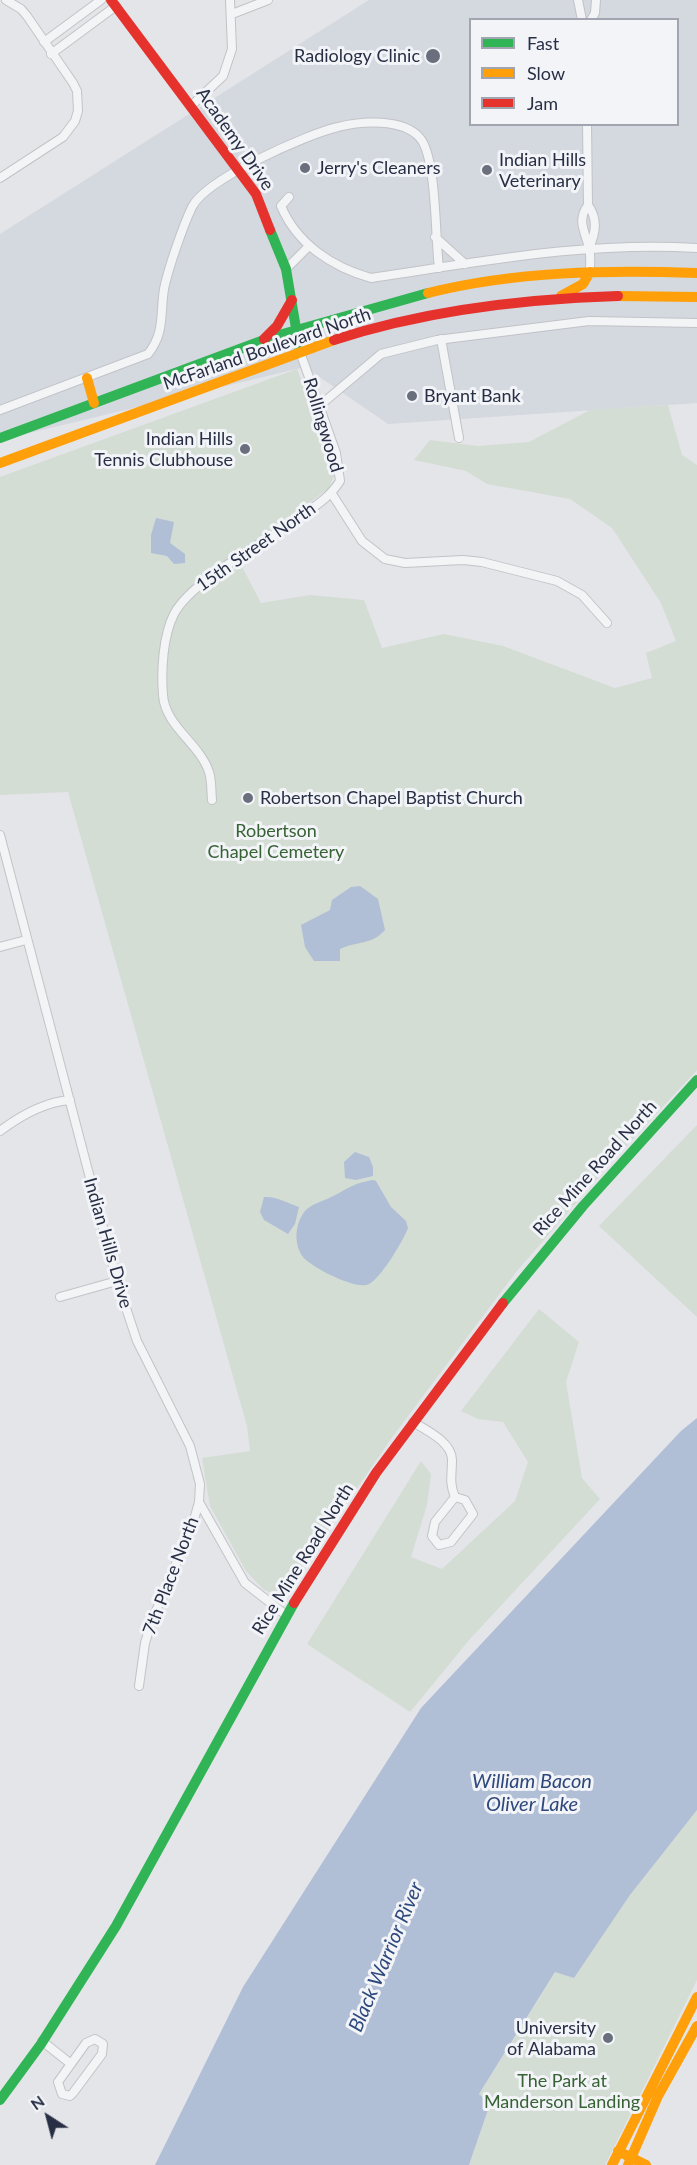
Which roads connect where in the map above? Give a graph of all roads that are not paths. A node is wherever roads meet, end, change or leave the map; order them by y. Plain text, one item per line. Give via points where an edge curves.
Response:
1 (6, 0) edge
2 (101, 0) edge
3 (230, 0) edge
4 (268, 0) edge
5 (578, 0) edge
6 (596, 0) edge
7 (113, 3) edge
8 (232, 14) junction
9 (582, 18) edge
10 (592, 18) edge
11 (44, 42) junction
12 (51, 54) junction
13 (191, 106) junction
14 (587, 126) edge
15 (239, 169) junction
16 (0, 178) edge
17 (289, 197) dead end
18 (588, 205) junction
19 (435, 237) junction
20 (308, 247) junction
21 (589, 248) junction
22 (697, 248) edge
23 (465, 264) junction
24 (439, 268) junction
25 (286, 269) junction
26 (590, 272) junction
27 (697, 273) edge
28 (697, 297) edge
29 (557, 298) junction
30 (292, 300) junction
31 (697, 323) edge
32 (297, 328) junction
33 (441, 339) junction
34 (260, 342) junction
35 (300, 352) junction
36 (87, 378) junction
37 (94, 403) junction
38 (318, 407) junction
39 (0, 410) edge
40 (0, 438) edge
41 (459, 438) dead end
42 (0, 463) edge
43 (332, 494) junction
44 (607, 623) dead end
45 (212, 800) dead end
46 (0, 835) edge
47 (26, 940) junction
48 (0, 947) edge
49 (697, 1080) edge
50 (70, 1100) junction
51 (0, 1131) edge
52 (117, 1281) junction
53 (60, 1298) dead end
54 (413, 1422) junction
55 (455, 1497) junction
56 (199, 1502) junction
57 (286, 1615) junction
58 (139, 1686) dead end
59 (697, 1997) edge
60 (697, 2026) edge
61 (42, 2041) junction
62 (71, 2064) junction
63 (0, 2100) edge
64 (618, 2151) junction
65 (630, 2162) edge
66 (612, 2165) edge
67 (646, 2165) edge

1 - 11 street via 21,9
2 - 11 street
3 - 8 street
4 - 8 street
5 - 9 street
6 - 10 street
7 - 12 street
7 - 13 main road, Academy Drive
8 - 13 street via 232,49 223,76
11 - 12 street
12 - 16 street via 63,66 77,92 75,121 63,137
13 - 15 main road, Academy Drive
14 - 18 street
15 - 19 street via 336,127 375,123 404,126 420,138 430,156
15 - 25 main road, Academy Drive via 256,194
15 - 36 street via 205,191 192,206 164,288 162,332 156,343 139,359
17 - 20 street via 281,206
18 - 21 street via 582,214 583,234
18 - 21 street via 594,213 595,234
19 - 23 street
19 - 24 street
20 - 24 street via 352,273 371,278
20 - 25 street
21 - 22 street
21 - 23 street
21 - 26 street
23 - 24 street
25 - 30 main road, Academy Drive
26 - 27 main road, McFarland Boulevard North
26 - 29 main road via 583,284
26 - 32 main road, McFarland Boulevard North via 441,290
28 - 29 main road, McFarland Boulevard North
29 - 35 main road, McFarland Boulevard North via 413,319
30 - 32 main road, Academy Drive
30 - 34 main road via 277,326
31 - 33 street via 589,321
32 - 34 main road, McFarland Boulevard North
32 - 35 main road, Academy Drive
33 - 38 street via 381,354
33 - 41 street
34 - 37 main road, McFarland Boulevard North
35 - 38 street, Rollingwood
35 - 42 main road, McFarland Boulevard North
36 - 37 main road
36 - 39 street
37 - 40 main road, McFarland Boulevard North
38 - 43 street, Rollingwood via 341,471
43 - 44 street, Rollingwood via 362,541 386,559 482,562 557,582 582,595
43 - 45 street, 15th Street North via 206,579 185,598 171,623 164,660 165,706 209,770
46 - 47 street, Indian Hills Drive
47 - 48 street
47 - 50 street, Indian Hills Drive
49 - 54 main road, Rice Mine Road North via 564,1226
50 - 51 street via 33,1111
50 - 52 street, Indian Hills Drive
52 - 53 street
52 - 56 street, Indian Hills Drive via 137,1341 190,1446 199,1474
54 - 55 street via 445,1444 452,1457 450,1484
54 - 57 main road, Rice Mine Road North
55 - 55 street via 435,1522 432,1536 439,1545 451,1542 473,1514 465,1500
56 - 57 street, Indian Hills Drive via 245,1583
56 - 58 street, 7th Place North via 151,1623
57 - 61 main road, Rice Mine Road North via 129,1901
59 - 64 main road
60 - 65 main road via 658,2096
61 - 62 street
61 - 63 main road, Rice Mine Road North
62 - 62 street via 58,2082 59,2091 66,2096 74,2093 102,2054 103,2044 90,2040
64 - 65 main road
64 - 66 main road
65 - 67 main road

